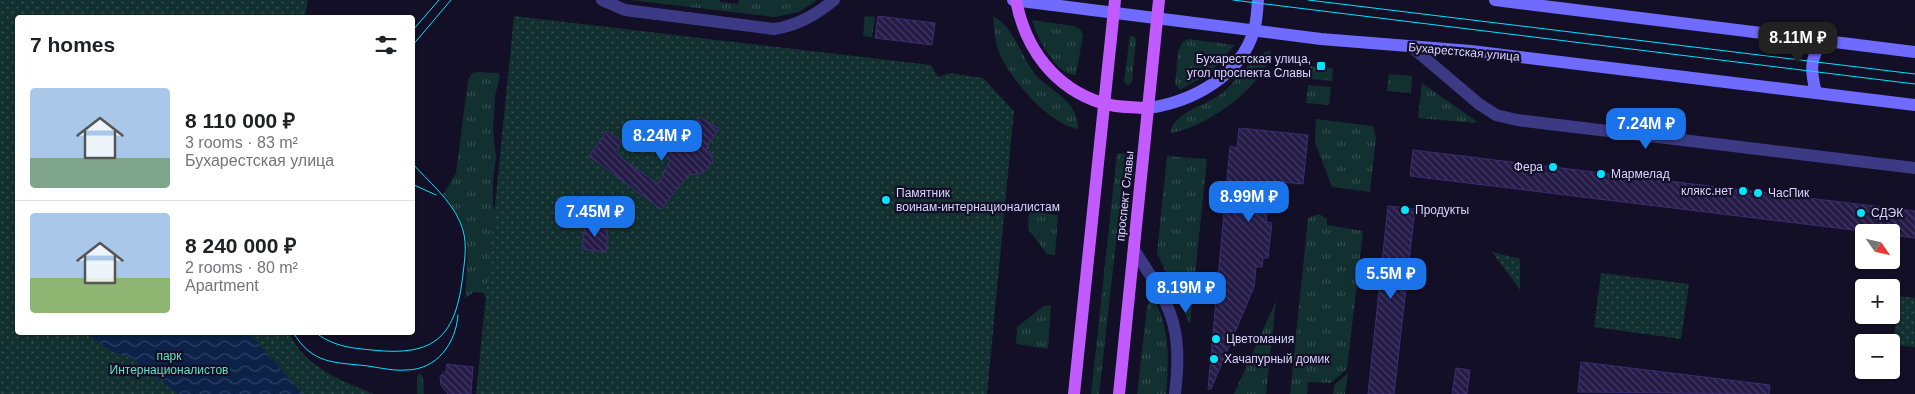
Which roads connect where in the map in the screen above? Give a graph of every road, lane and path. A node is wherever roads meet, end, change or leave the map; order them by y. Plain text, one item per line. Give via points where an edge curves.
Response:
1 (602, 0) edge
2 (834, 0) edge
3 (1015, 0) edge
4 (1159, 0) edge
5 (1258, 0) edge
6 (1496, 0) edge
7 (1114, 6) edge
8 (1157, 18) junction
9 (1254, 31) junction
10 (1822, 41) junction
11 (1413, 48) junction
12 (1915, 52) edge
13 (1816, 94) junction
14 (1104, 104) junction
15 (1915, 105) edge
16 (1148, 108) junction
17 (1915, 168) edge
18 (1134, 250) junction
19 (1072, 391) edge
20 (1118, 394) edge
21 (1176, 394) edge

1 - 2 street via 625,10 774,29 791,27
3 - 7 main road, Бухарестская улица
3 - 14 main road via 1022,27 1038,57 1067,86
4 - 8 main road, проспект Славы
5 - 9 main road
6 - 10 main road
7 - 8 main road, Бухарестская улица
7 - 14 main road
8 - 9 main road, Бухарестская улица
8 - 16 main road, проспект Славы
9 - 11 main road, Бухарестская улица
9 - 16 main road via 1237,61 1212,85 1182,101
10 - 12 main road
10 - 13 main road via 1815,51 1811,71
11 - 13 main road, Бухарестская улица via 1471,51
11 - 17 street via 1479,104 1510,119
13 - 15 main road, Бухарестская улица
14 - 16 main road
14 - 19 main road
16 - 18 main road, проспект Славы
18 - 20 main road, проспект Славы
18 - 21 street via 1172,314 1179,362

